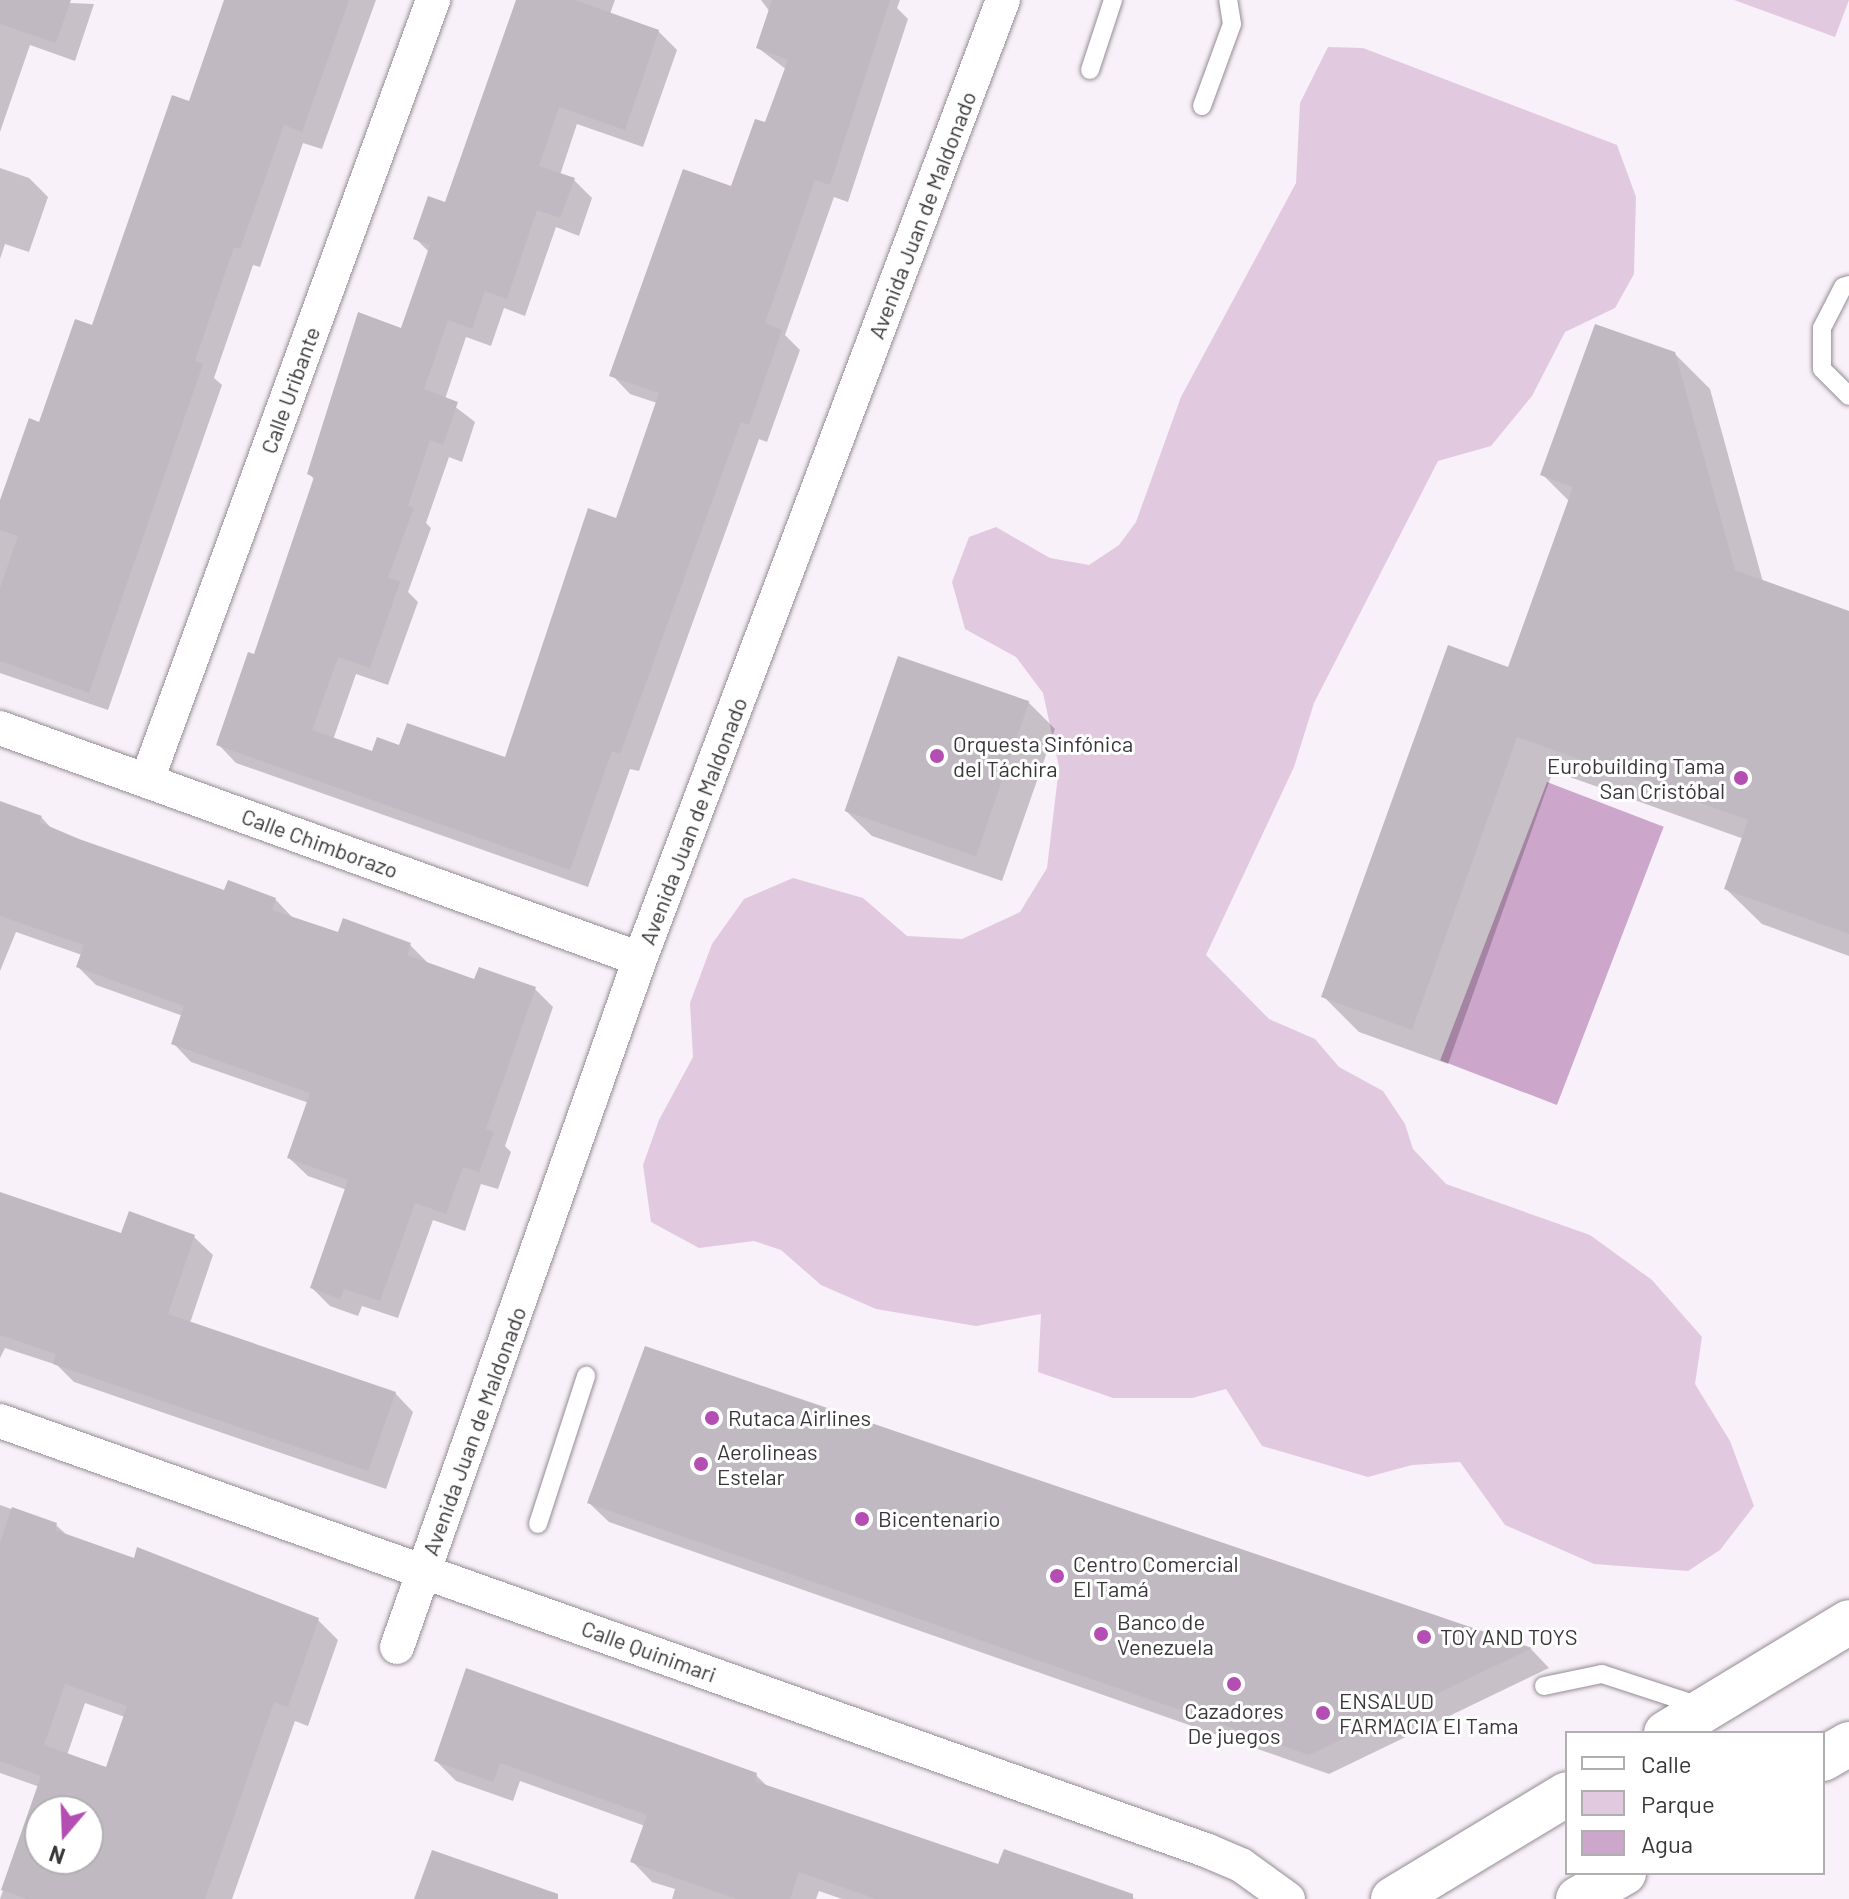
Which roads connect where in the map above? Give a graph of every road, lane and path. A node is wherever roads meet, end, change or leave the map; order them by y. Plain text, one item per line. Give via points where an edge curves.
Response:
1 (433, 0) edge
2 (1003, 0) edge
3 (1113, 0) edge
4 (1228, 0) edge
5 (1090, 70) dead end
6 (1202, 106) dead end
7 (1849, 285) edge
8 (1849, 396) edge
9 (0, 728) edge
10 (147, 780) junction
11 (640, 959) junction
12 (586, 1376) dead end
13 (0, 1421) edge
14 (538, 1524) dead end
15 (424, 1570) junction
16 (1849, 1622) edge
17 (397, 1647) dead end
18 (1544, 1686) dead end
19 (1706, 1708) junction
20 (1669, 1731) edge
21 (1849, 1744) edge
22 (1825, 1758) edge
23 (1565, 1795) edge
24 (1620, 1875) edge
25 (1288, 1899) edge
26 (1393, 1899) edge
27 (1578, 1899) edge

1 - 10 street, Calle Uribante
2 - 11 street, Avenida Juan de Maldonado
3 - 5 lane
4 - 6 lane via 1232,24
7 - 8 lane via 1843,287 1822,328 1822,369
9 - 10 street, Calle Chimborazo
10 - 11 street, Calle Chimborazo
11 - 15 street, Avenida Juan de Maldonado
12 - 14 lane
13 - 15 street, Calle Quinimari
15 - 17 street, Avenida Juan de Maldonado
15 - 25 street, Calle Quinimari via 1208,1851 1241,1865
16 - 19 main road
18 - 19 lane via 1602,1674
19 - 20 main road
21 - 22 main road
23 - 26 main road
24 - 27 main road

